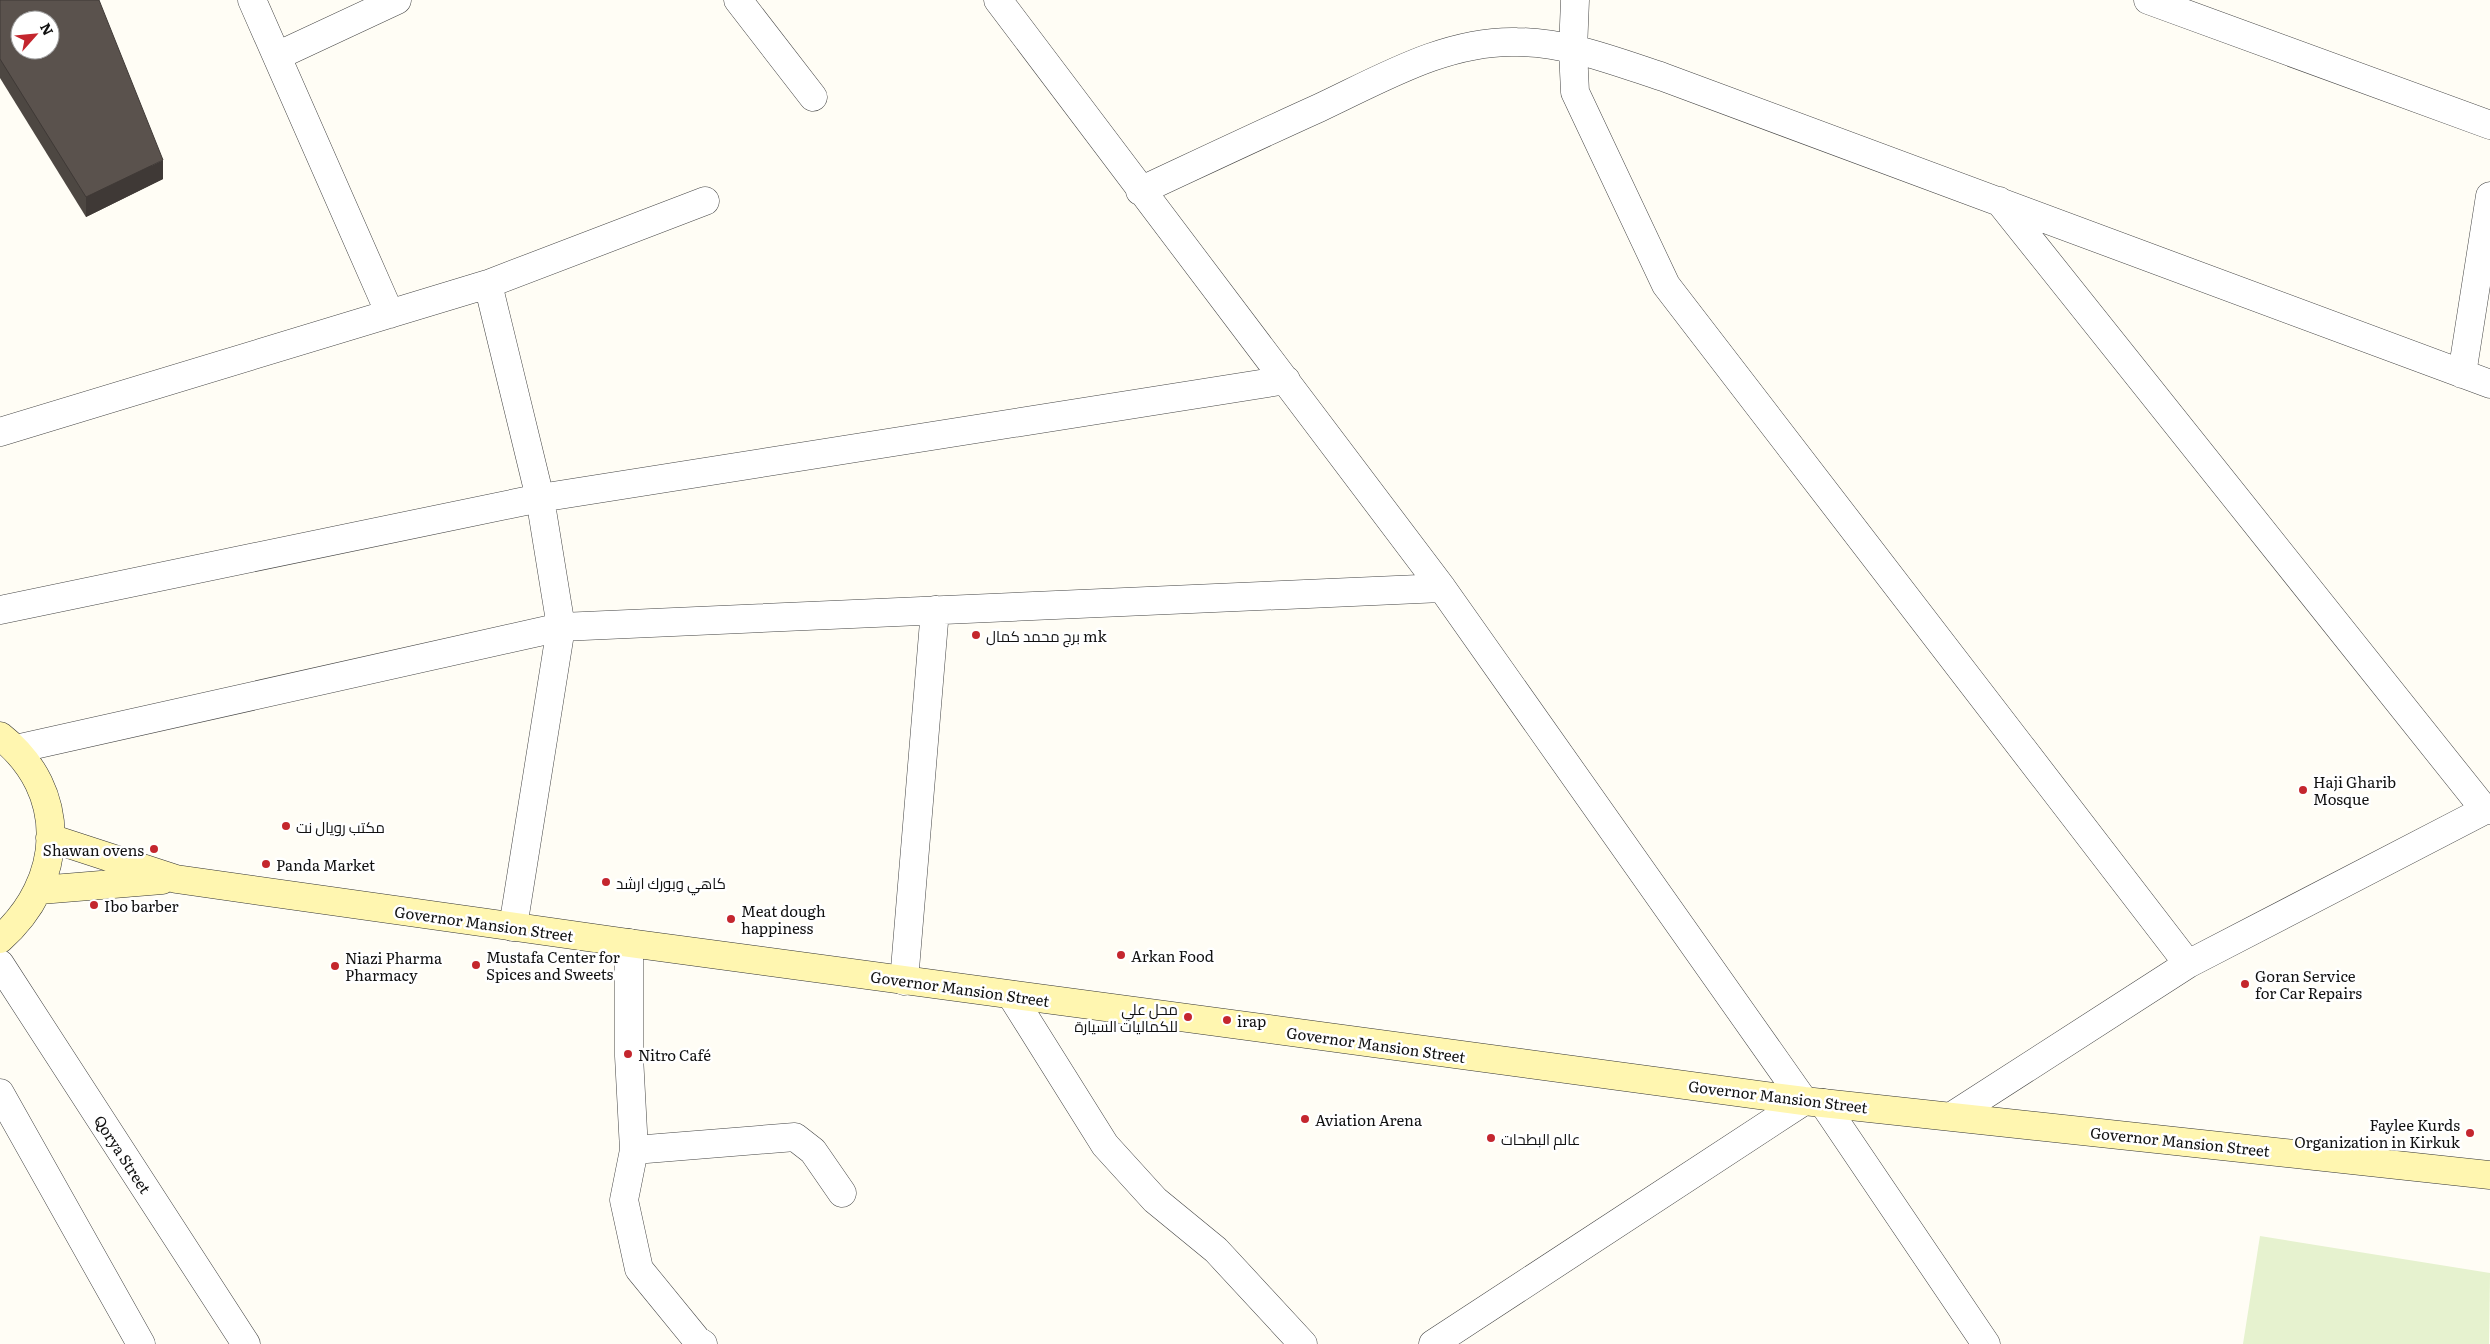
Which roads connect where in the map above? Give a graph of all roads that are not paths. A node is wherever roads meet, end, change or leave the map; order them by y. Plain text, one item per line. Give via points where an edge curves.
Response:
1 (252, 0) edge
2 (396, 0) edge
3 (738, 0) edge
4 (998, 0) edge
5 (1575, 0) edge
6 (2148, 0) edge
7 (1573, 50) junction
8 (277, 56) junction
9 (813, 97) dead end
10 (2490, 124) edge
11 (1140, 190) junction
12 (2490, 196) edge
13 (705, 201) dead end
14 (1999, 201) junction
15 (488, 284) junction
16 (390, 314) junction
17 (2462, 374) junction
18 (1286, 380) junction
19 (2490, 384) edge
20 (0, 432) edge
21 (540, 498) junction
22 (1442, 588) junction
23 (0, 610) edge
24 (935, 610) junction
25 (562, 627) junction
26 (8, 743) edge
27 (2488, 810) edge
28 (50, 838) junction
29 (176, 879) junction
30 (40, 890) junction
31 (513, 927) junction
32 (0, 939) edge
33 (629, 943) junction
34 (0, 964) edge
35 (2188, 964) junction
36 (904, 981) junction
37 (1011, 995) junction
38 (0, 1093) edge
39 (1814, 1102) junction
40 (1952, 1116) junction
41 (634, 1150) junction
42 (2490, 1175) edge
43 (842, 1192) dead end
44 (697, 1343) edge
45 (142, 1344) edge
46 (246, 1344) edge
47 (1303, 1344) edge
48 (1433, 1344) edge
49 (1986, 1344) edge

1 - 8 street
2 - 8 street
3 - 9 street
4 - 11 street
5 - 7 street
6 - 10 street
7 - 11 street via 1518,42 1484,43 1451,50 1404,68
7 - 14 street via 1664,77
7 - 35 street via 1574,92 1666,285
8 - 16 street
11 - 18 street
12 - 17 street
13 - 15 street
14 - 17 street
14 - 27 street
15 - 16 street
15 - 21 street
16 - 20 street
17 - 19 street
18 - 21 street
18 - 22 street
21 - 23 street
21 - 25 street
22 - 24 street
22 - 39 street
24 - 25 street
24 - 36 street
25 - 26 street
25 - 31 street
26 - 28 main road via 35,776 47,806
27 - 35 street
28 - 29 main road
28 - 30 main road via 48,864
29 - 30 main road
29 - 31 main road, Governor Mansion Street
30 - 32 main road via 19,922
31 - 33 main road, Governor Mansion Street
33 - 36 main road, Governor Mansion Street
33 - 41 street via 629,1056
34 - 46 street, Qorya Street
35 - 40 street
36 - 37 main road, Governor Mansion Street
37 - 39 main road, Governor Mansion Street
37 - 47 street via 1105,1145 1155,1200 1216,1250
38 - 45 street
39 - 40 main road, Governor Mansion Street
39 - 48 street
39 - 49 street
40 - 42 main road, Governor Mansion Street
41 - 43 street via 795,1137 813,1151
41 - 44 street via 624,1200 639,1269

